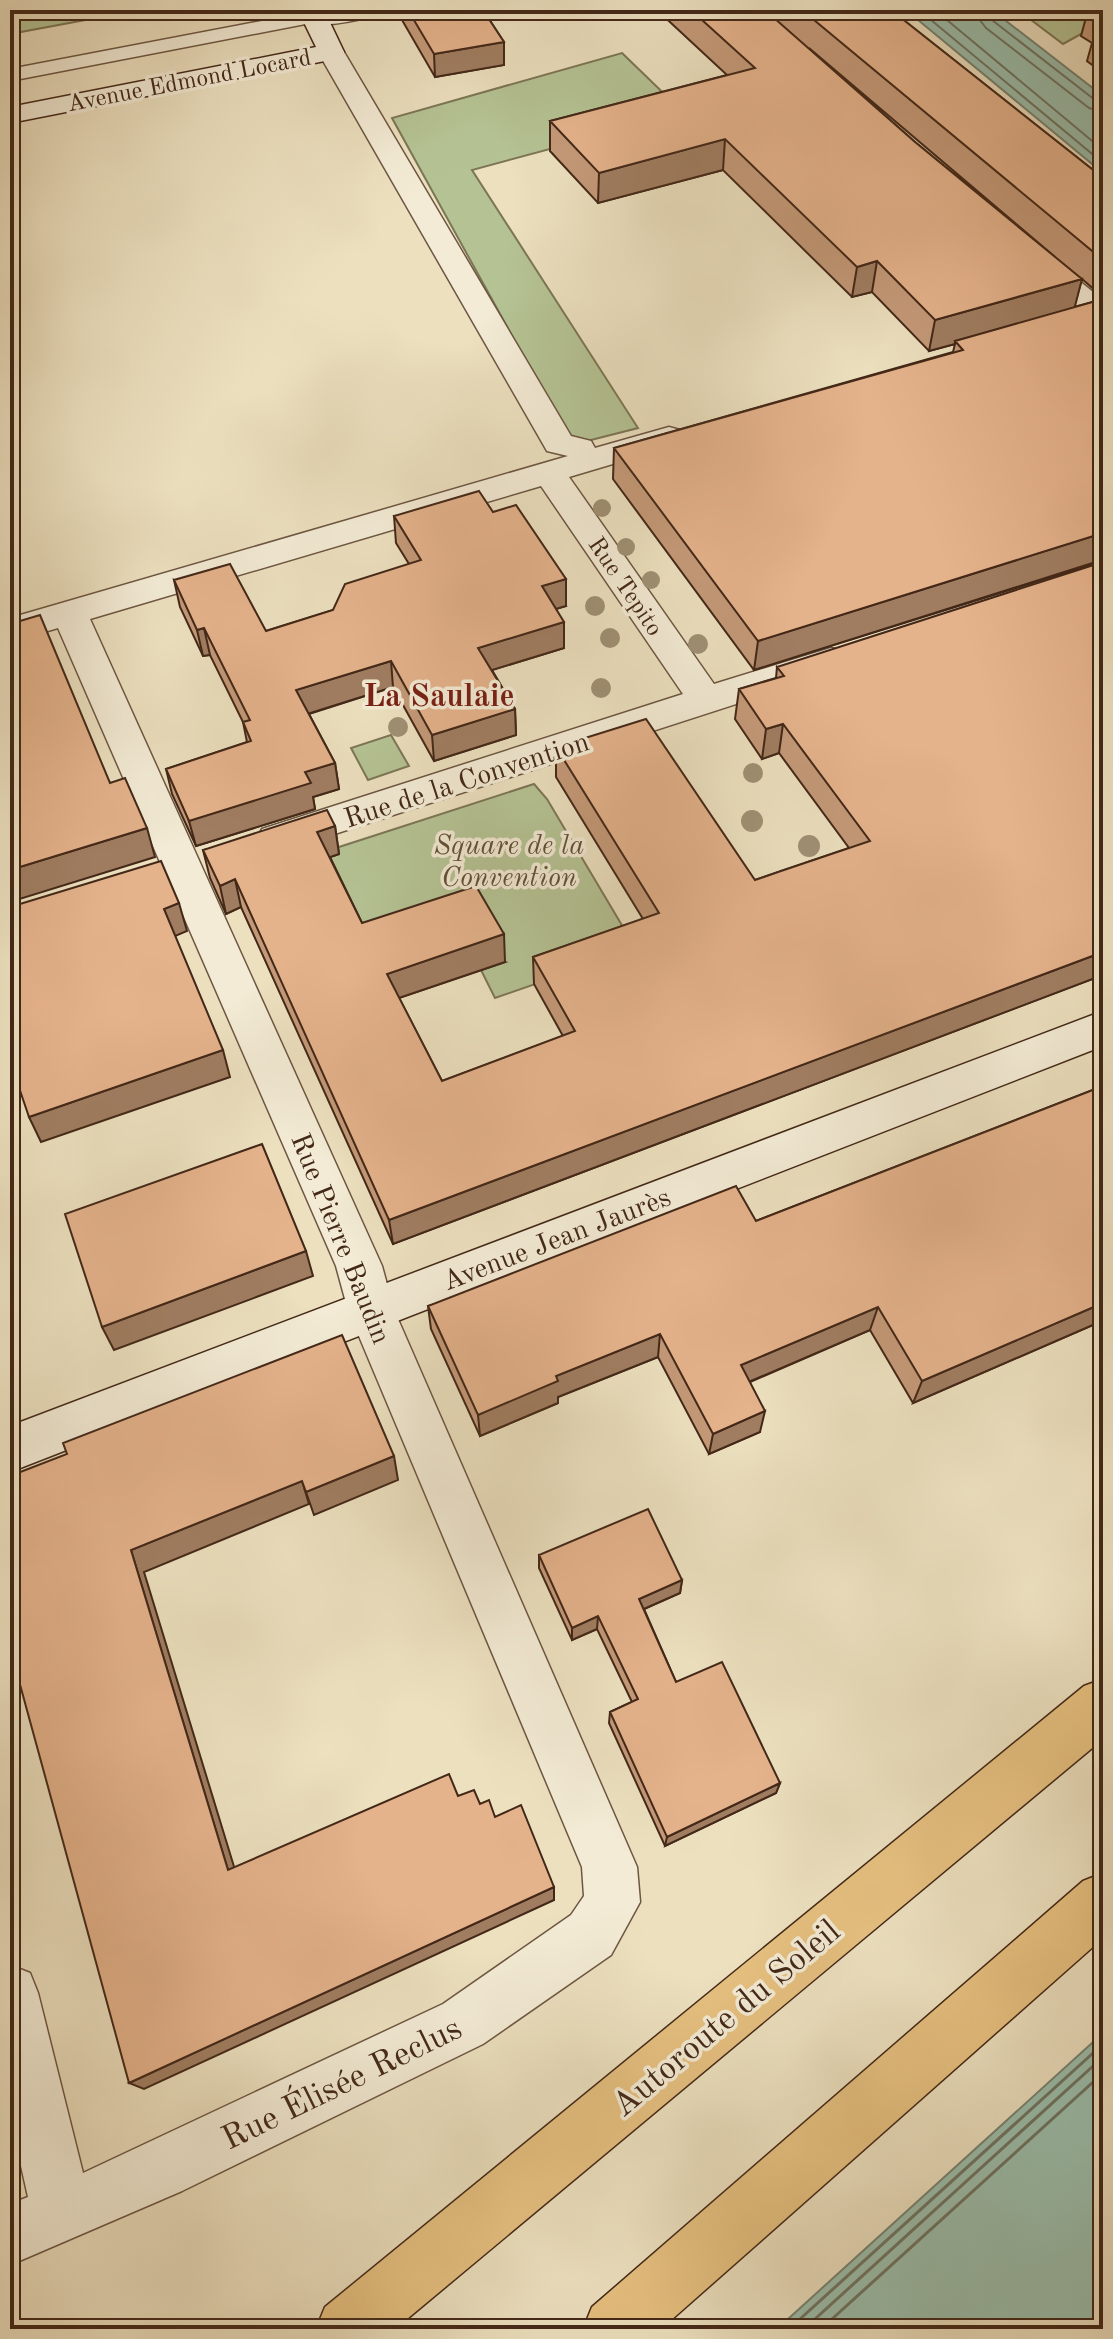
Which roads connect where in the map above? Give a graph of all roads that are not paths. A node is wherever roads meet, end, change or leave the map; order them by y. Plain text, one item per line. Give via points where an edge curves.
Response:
1 (367, 10) edge
2 (312, 13) edge
3 (331, 52) junction
4 (10, 75) edge
5 (10, 115) edge
6 (1017, 245) edge
7 (1103, 315) edge
8 (1071, 323) edge
9 (693, 430) edge
10 (579, 448) dead end
11 (548, 472) junction
12 (69, 612) junction
13 (10, 630) edge
14 (868, 649) edge
15 (706, 700) junction
16 (162, 873) junction
17 (1103, 1028) edge
18 (371, 1310) junction
19 (10, 1449) edge
20 (1103, 1705) edge
21 (609, 1867) joint
22 (1103, 1901) edge
23 (10, 1993) edge
24 (36, 2223) edge
25 (347, 2329) edge
26 (614, 2329) edge

1 - 2 street, Avenue Edmond Locard
2 - 3 street, Avenue Edmond Locard
2 - 4 lane, Avenue Edmond Locard
3 - 5 street, Avenue Edmond Locard
3 - 10 street via 559,444
6 - 7 street
7 - 8 street
9 - 11 street
11 - 12 street
11 - 15 street, Rue Tepito
12 - 13 street
12 - 16 street, Rue Pierre Baudin
14 - 15 street, Rue de la Convention
15 - 16 street, Rue de la Convention
16 - 18 street, Rue Pierre Baudin via 359,1266
17 - 18 street, Avenue Jean Jaurès
18 - 19 street, Avenue Jean Jaurès
18 - 21 street, Rue Pierre Baudin
20 - 25 highway, Autoroute du Soleil
21 - 24 street, Rue Élisée Reclus via 612,1902 591,1935 463,2024 161,2170
22 - 26 highway
23 - 24 street

